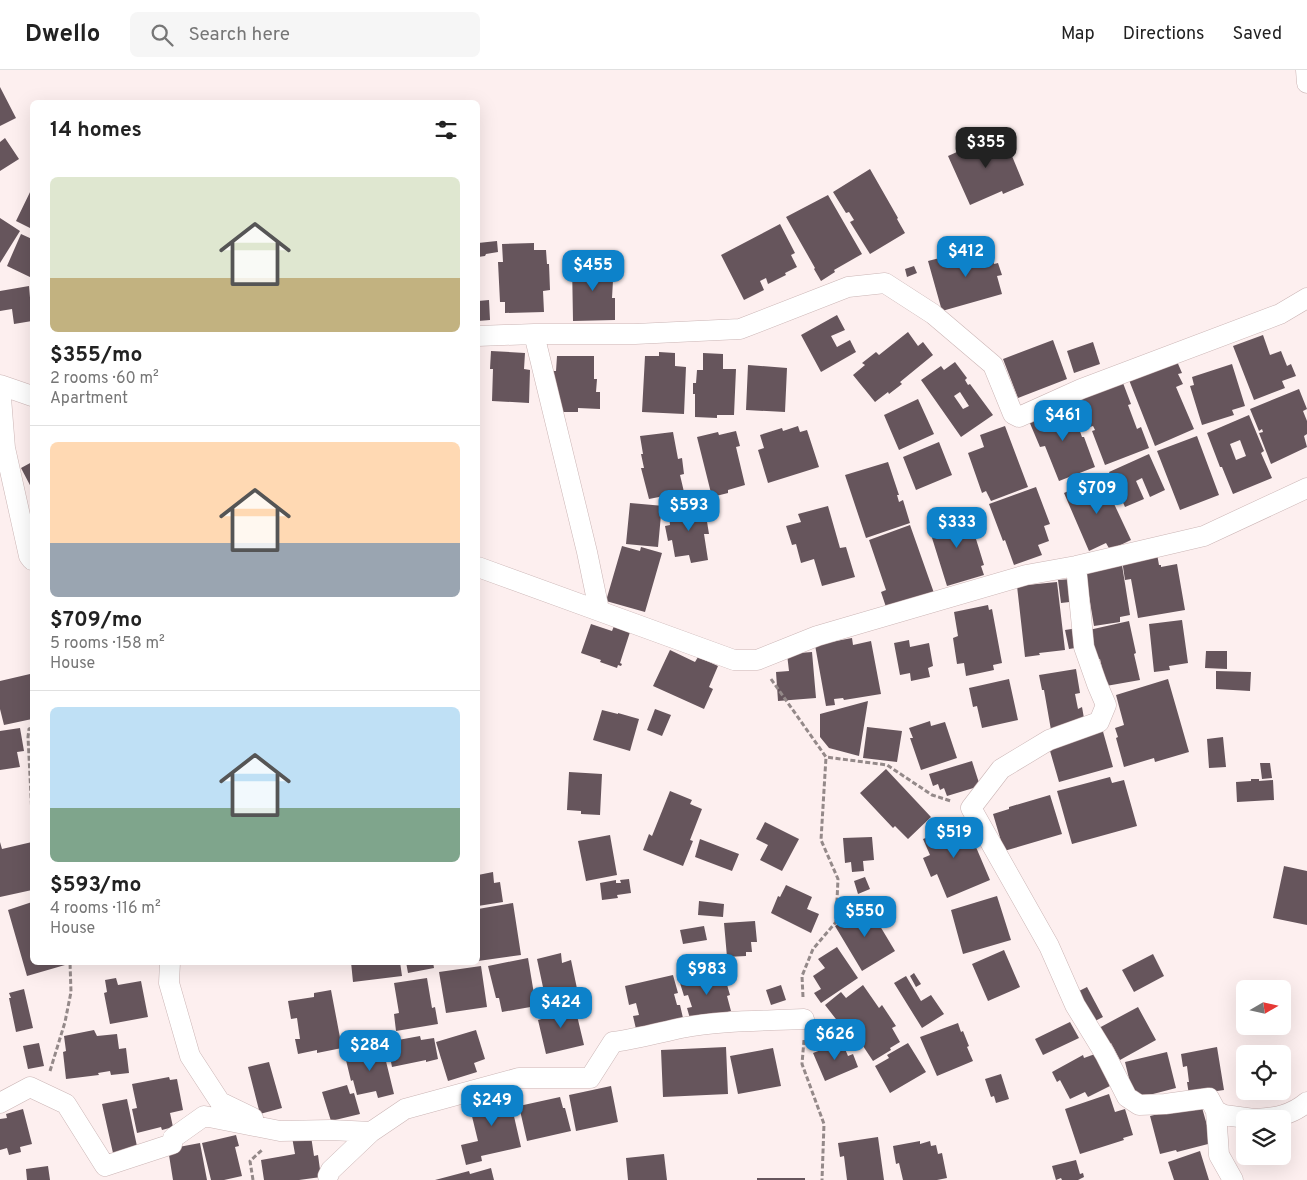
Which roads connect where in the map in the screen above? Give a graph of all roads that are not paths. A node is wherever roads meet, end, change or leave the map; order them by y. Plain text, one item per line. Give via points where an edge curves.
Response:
1 (1306, 70) edge
2 (1307, 83) edge
3 (1307, 298) edge
4 (534, 334) junction
5 (480, 336) edge
6 (30, 395) edge
7 (1307, 488) edge
8 (30, 557) edge
9 (1076, 566) junction
10 (480, 568) edge
11 (599, 610) junction
12 (170, 965) edge
13 (804, 1019) road end
14 (1307, 1102) edge
15 (0, 1103) edge
16 (1216, 1111) junction
17 (1291, 1112) edge
18 (1236, 1117) edge
19 (280, 1132) junction
20 (372, 1132) junction
21 (328, 1176) dead end
22 (1232, 1180) edge

1 - 2 street
3 - 4 street via 1280,314 1081,389 1019,417 1014,414 993,365 933,314 885,283 848,287 740,329
4 - 5 street
4 - 11 street
6 - 8 street via 0,385 5,448
7 - 9 street via 1204,536
9 - 11 street via 1026,575 817,636 757,660 734,660
9 - 16 street via 1084,647 1106,704 1099,722 1049,740 1001,769 971,808 1049,946 1075,1005 1127,1097 1139,1105 1209,1098
10 - 11 street
12 - 19 street via 169,983 190,1056 220,1102
13 - 20 street via 724,1022 613,1042 590,1078 518,1078 405,1110
14 - 17 street
15 - 19 street via 30,1087 66,1104 105,1166 172,1144 173,1138 204,1116
16 - 18 street
16 - 22 street via 1219,1155
19 - 20 street
20 - 21 street via 330,1170

